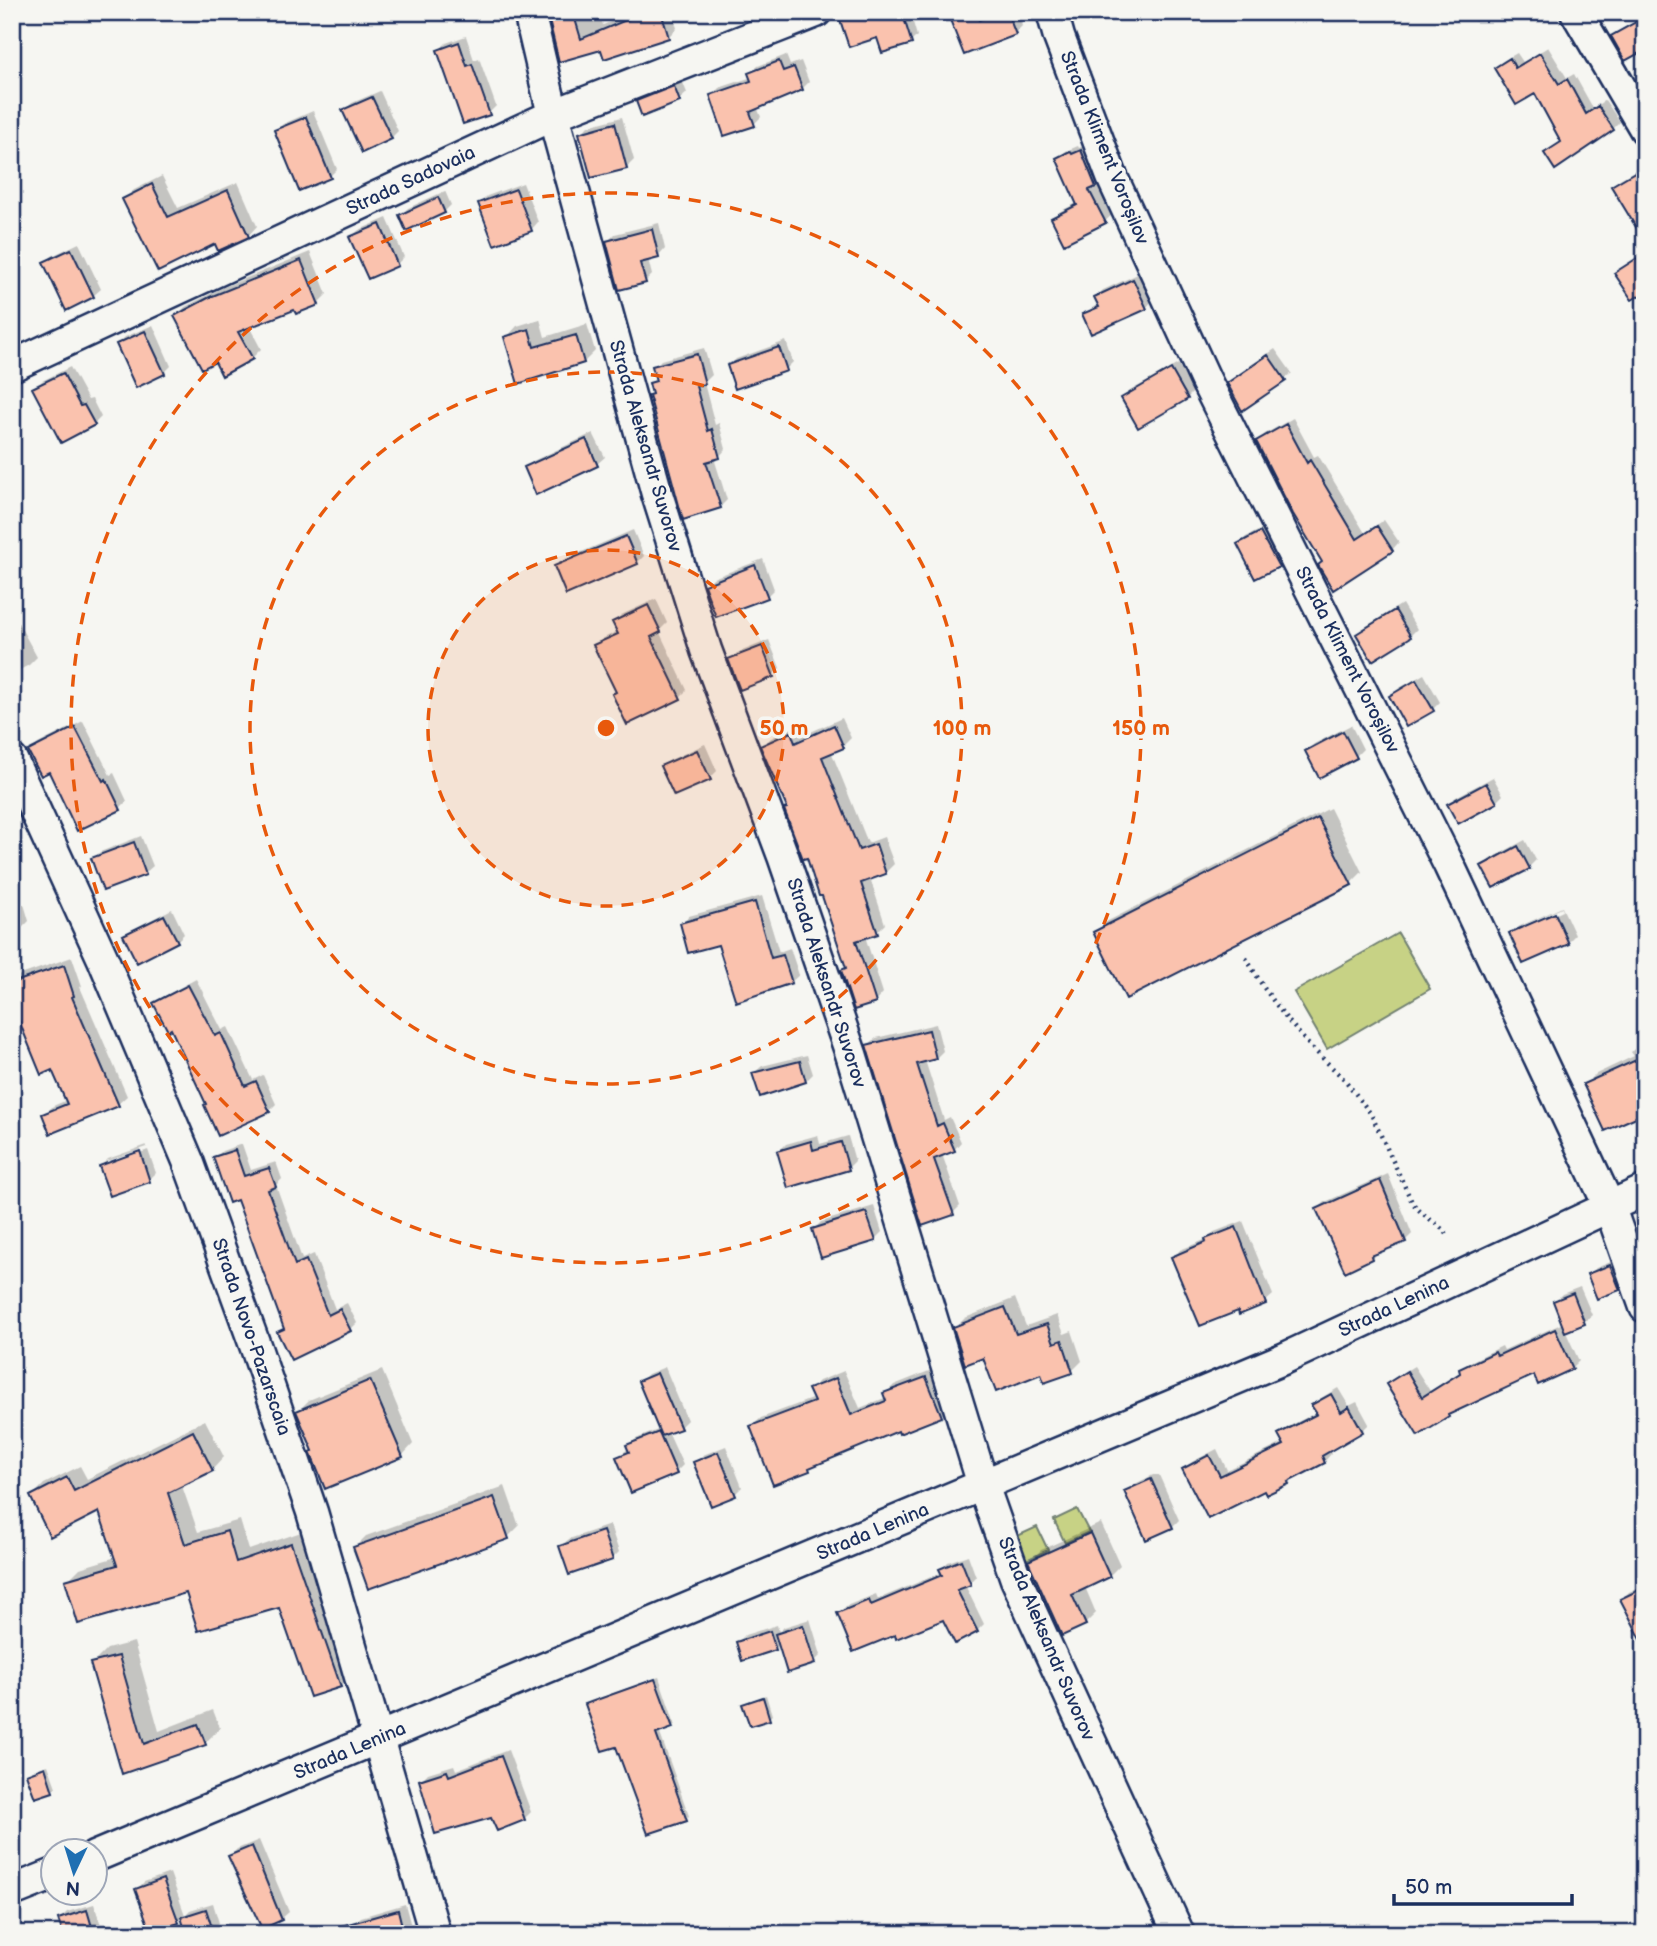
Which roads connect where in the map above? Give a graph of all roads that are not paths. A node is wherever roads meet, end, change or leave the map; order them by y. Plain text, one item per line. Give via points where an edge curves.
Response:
1 (529, 12) edge
2 (816, 12) edge
3 (1052, 12) edge
4 (1576, 12) edge
5 (553, 115) junction
6 (1645, 129) edge
7 (12, 366) edge
8 (12, 760) edge
9 (1645, 1190) edge
10 (1609, 1208) junction
11 (1645, 1307) edge
12 (983, 1485) junction
13 (378, 1740) junction
14 (108, 1851) edge
15 (38, 1881) edge
16 (12, 1891) edge
17 (435, 1934) edge
18 (1179, 1934) edge

1 - 5 street, Strada Aleksandr Suvorov
2 - 5 street, Strada Sadovaia
3 - 10 street, Strada Kliment Voroșilov via 1112,177 1206,382 1449,865
4 - 6 street
5 - 7 street, Strada Sadovaia
5 - 12 street, Strada Aleksandr Suvorov via 657,494 706,650 851,1054
8 - 13 street, Strada Novo-Pazarscaia via 188,1161 312,1512
9 - 10 street, Strada Lenina
10 - 11 street, Strada Kliment Voroșilov
10 - 12 street, Strada Lenina via 1283,1359
12 - 13 street, Strada Lenina
12 - 18 street, Strada Aleksandr Suvorov via 1016,1579
13 - 14 street, Strada Lenina
13 - 17 street, Strada Novo-Pazarscaia
15 - 16 street

